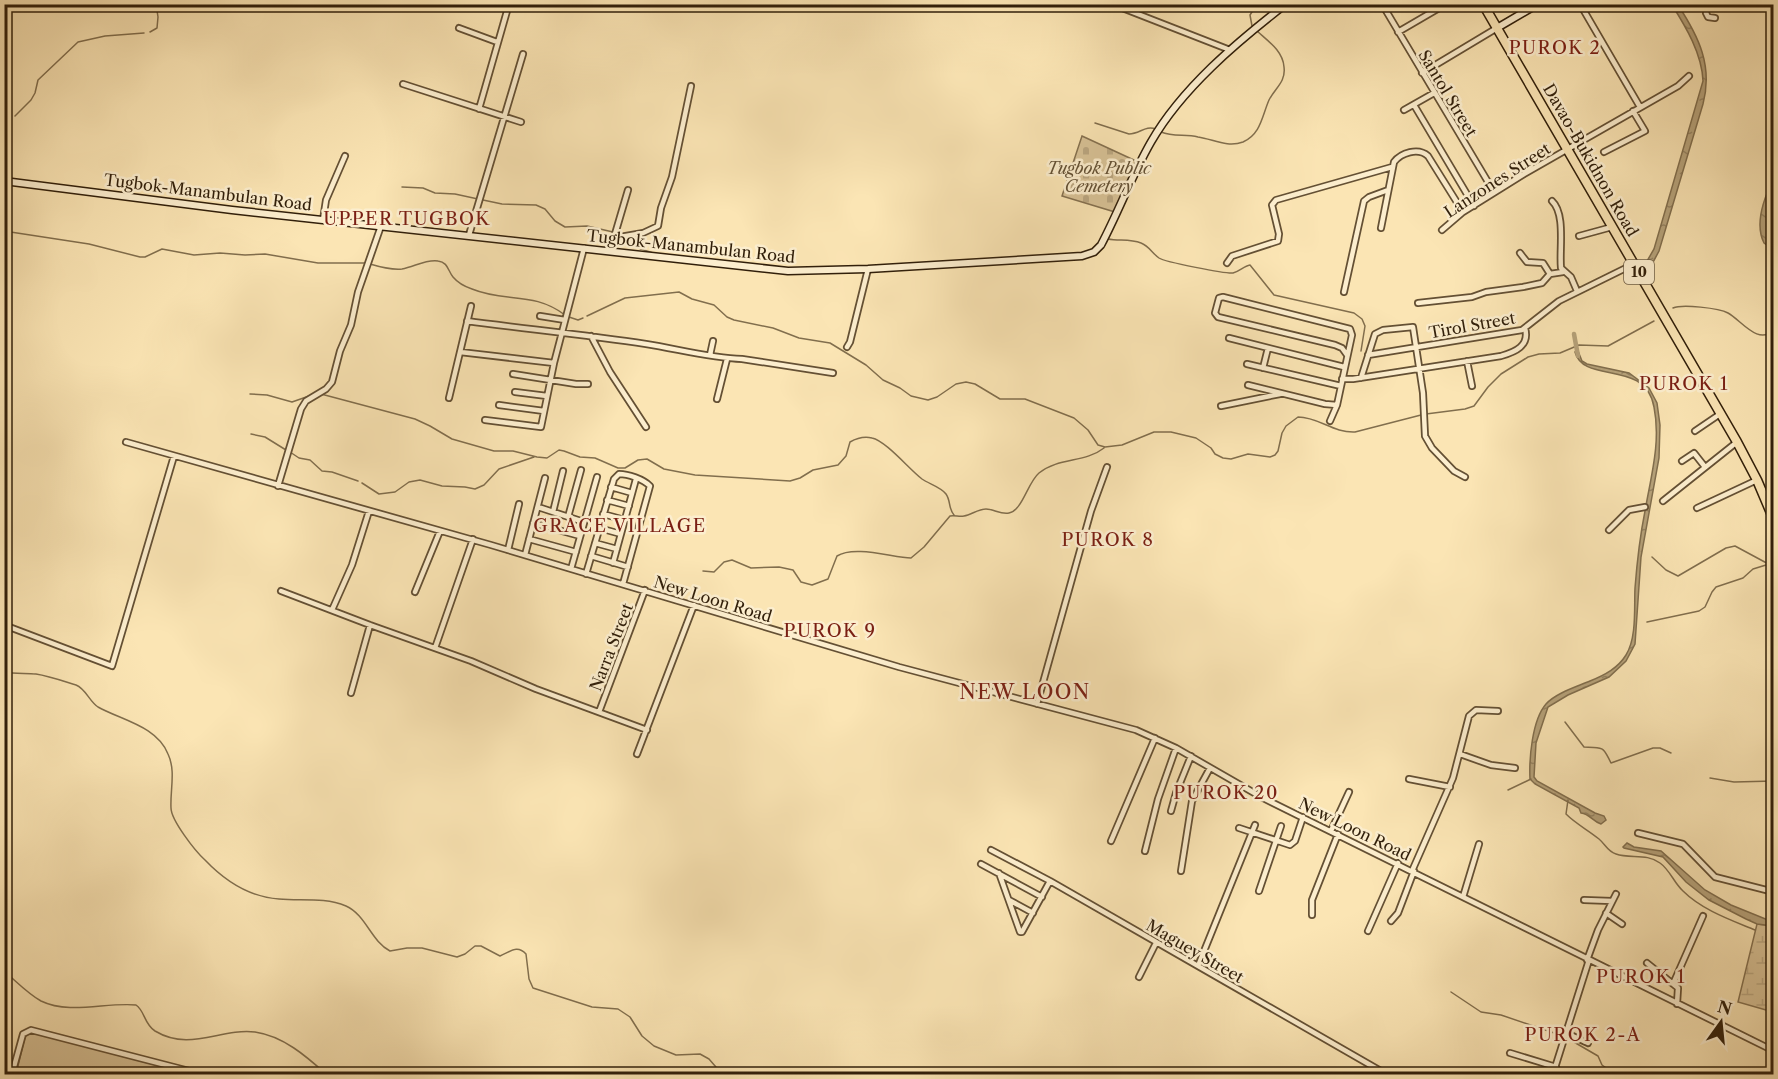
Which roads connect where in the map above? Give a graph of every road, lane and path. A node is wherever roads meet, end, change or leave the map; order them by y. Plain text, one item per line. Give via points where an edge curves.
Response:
1 (508, 4) edge
2 (916, 4) edge
3 (1112, 4) edge
4 (1286, 4) edge
5 (1382, 4) edge
6 (1446, 4) edge
7 (1483, 4) edge
8 (1538, 4) edge
9 (1580, 4) edge
10 (1708, 4) edge
11 (897, 7) dead end
12 (1715, 18) dead end
13 (459, 28) dead end
14 (1497, 28) junction
15 (1398, 32) junction
16 (497, 42) junction
17 (1230, 50) junction
18 (523, 54) dead end
19 (1422, 73) junction
20 (1689, 76) dead end
21 (403, 84) dead end
22 (691, 86) dead end
23 (1434, 93) junction
24 (1414, 105) junction
25 (1640, 107) junction
26 (479, 109) junction
27 (1404, 111) dead end
28 (1633, 111) junction
29 (504, 117) junction
30 (521, 122) dead end
31 (1567, 149) junction
32 (1604, 152) dead end
33 (345, 156) dead end
34 (1392, 167) junction
35 (4, 181) edge
36 (628, 190) dead end
37 (1388, 190) junction
38 (1494, 192) junction
39 (1552, 201) dead end
40 (1474, 206) junction
41 (1463, 212) junction
42 (323, 220) junction
43 (381, 226) junction
44 (1612, 227) junction
45 (1381, 228) dead end
46 (1442, 230) dead end
47 (469, 236) junction
48 (1579, 236) dead end
49 (614, 238) junction
50 (584, 248) junction
51 (610, 251) junction
52 (1520, 254) dead end
53 (1227, 263) dead end
54 (1634, 264) junction
55 (868, 269) junction
56 (1563, 272) junction
57 (1550, 274) junction
58 (1577, 291) junction
59 (1344, 292) dead end
60 (1418, 303) dead end
61 (471, 306) dead end
62 (540, 316) dead end
63 (565, 320) junction
64 (467, 321) junction
65 (1525, 328) junction
66 (561, 333) junction
67 (591, 336) junction
68 (1229, 338) dead end
69 (713, 341) dead end
70 (847, 347) dead end
71 (1417, 347) junction
72 (1268, 348) junction
73 (460, 352) junction
74 (710, 355) junction
75 (1347, 355) junction
76 (1368, 355) junction
77 (727, 358) junction
78 (1467, 361) junction
79 (554, 363) junction
80 (1247, 364) dead end
81 (1344, 367) junction
82 (1263, 368) junction
83 (1420, 368) junction
84 (833, 373) dead end
85 (513, 374) dead end
86 (1361, 378) junction
87 (1342, 379) junction
88 (551, 380) junction
89 (588, 384) dead end
90 (1248, 386) dead end
91 (1341, 386) junction
92 (1472, 386) dead end
93 (515, 392) dead end
94 (1282, 394) junction
95 (547, 396) junction
96 (449, 398) dead end
97 (717, 399) dead end
98 (499, 405) dead end
99 (1337, 405) junction
100 (1221, 406) dead end
101 (544, 411) junction
102 (1721, 414) junction
103 (485, 420) dead end
104 (1330, 421) dead end
105 (646, 427) dead end
106 (1695, 431) dead end
107 (126, 442) dead end
108 (1737, 442) junction
109 (174, 456) junction
110 (1682, 461) dead end
111 (1107, 466) dead end
112 (1706, 467) junction
113 (581, 470) dead end
114 (564, 471) dead end
115 (597, 477) dead end
116 (1465, 477) dead end
117 (545, 478) dead end
118 (636, 479) junction
119 (1757, 480) junction
120 (278, 486) junction
121 (611, 487) junction
122 (632, 493) junction
123 (607, 500) junction
124 (1663, 501) dead end
125 (519, 504) dead end
126 (629, 506) junction
127 (538, 507) junction
128 (1645, 507) dead end
129 (1697, 508) dead end
130 (369, 512) junction
131 (553, 512) junction
132 (603, 514) junction
133 (568, 517) junction
134 (625, 520) junction
135 (1773, 520) edge
136 (584, 522) junction
137 (533, 523) junction
138 (599, 528) junction
139 (1609, 530) dead end
140 (440, 531) junction
141 (621, 534) junction
142 (580, 536) junction
143 (529, 539) junction
144 (473, 540) junction
145 (595, 543) junction
146 (617, 549) junction
147 (508, 550) junction
148 (576, 552) junction
149 (525, 555) junction
150 (591, 556) junction
151 (613, 562) junction
152 (628, 567) junction
153 (571, 569) junction
154 (586, 574) junction
155 (623, 584) junction
156 (645, 590) junction
157 (280, 591) dead end
158 (416, 592) dead end
159 (694, 605) junction
160 (332, 610) junction
161 (4, 625) edge
162 (370, 625) junction
163 (435, 648) junction
164 (351, 693) dead end
165 (1037, 704) junction
166 (1498, 711) dead end
167 (599, 712) junction
168 (647, 730) junction
169 (1155, 738) junction
170 (1176, 748) junction
171 (637, 754) dead end
172 (1460, 754) junction
173 (1191, 756) junction
174 (1210, 768) junction
175 (1515, 768) dead end
176 (1409, 779) dead end
177 (1450, 787) junction
178 (1349, 792) dead end
179 (1171, 811) dead end
180 (1303, 817) junction
181 (1255, 825) dead end
182 (1281, 826) dead end
183 (1239, 828) dead end
184 (1331, 831) junction
185 (1252, 833) junction
186 (1638, 833) dead end
187 (1338, 834) junction
188 (1111, 841) dead end
189 (1276, 841) junction
190 (1479, 844) dead end
191 (991, 850) dead end
192 (1145, 851) dead end
193 (1398, 863) junction
194 (981, 864) dead end
195 (1181, 871) dead end
196 (1413, 871) junction
197 (999, 873) junction
198 (1050, 881) junction
199 (1259, 891) dead end
200 (1773, 892) edge
201 (1616, 894) dead end
202 (1042, 897) junction
203 (1463, 897) junction
204 (1008, 900) junction
205 (1584, 900) dead end
206 (1612, 901) junction
207 (1033, 913) junction
208 (1606, 913) junction
209 (1312, 915) dead end
210 (1703, 916) dead end
211 (1391, 921) dead end
212 (1622, 924) dead end
213 (1368, 932) dead end
214 (1156, 943) junction
215 (1588, 960) junction
216 (1647, 963) dead end
217 (1198, 966) junction
218 (1139, 977) dead end
219 (1673, 984) junction
220 (1677, 1004) junction
221 (1566, 1033) junction
222 (1588, 1043) dead end
223 (1773, 1051) edge
224 (1510, 1053) dead end
225 (1556, 1067) junction
226 (14, 1074) edge
227 (195, 1074) edge
228 (201, 1074) edge
229 (1386, 1074) edge
230 (1553, 1074) edge

1 - 16 street
2 - 11 street
3 - 17 street
4 - 17 street, Tugbok-Manambulan Road
5 - 15 street, Santol Street
6 - 15 street
7 - 14 highway, Davao-Bukidnon Road / 10
8 - 14 street
9 - 25 street
10 - 12 street via 1706,13
13 - 16 street
14 - 19 street
14 - 31 highway, Davao-Bukidnon Road / 10
15 - 19 street, Santol Street
16 - 26 street
17 - 55 street, Tugbok-Manambulan Road via 1161,126 1094,252
18 - 29 street
19 - 23 street, Santol Street
20 - 25 street, Lanzones Street
21 - 26 street
22 - 49 street via 658,226
23 - 24 street
23 - 38 street, Santol Street
24 - 27 street
24 - 40 street
25 - 28 street, Lanzones Street
26 - 29 street
28 - 31 street, Lanzones Street
28 - 32 street via 1646,131
29 - 30 street
29 - 47 street
31 - 38 street, Lanzones Street
31 - 44 highway, Davao-Bukidnon Road / 10
33 - 42 street via 326,200
34 - 37 street
34 - 41 street via 1400,156 1424,152
34 - 53 street via 1276,200 1272,205 1279,234 1277,243 1232,256
35 - 42 street, Tugbok-Manambulan Road
36 - 49 street
37 - 45 street
37 - 59 street via 1364,201
38 - 40 street, Lanzones Street
39 - 56 street via 1557,208 1562,238
40 - 41 street, Lanzones Street
41 - 46 street, Lanzones Street
42 - 43 street, Tugbok-Manambulan Road
43 - 47 street, Tugbok-Manambulan Road
43 - 120 street via 332,382 301,409
44 - 48 street
44 - 54 highway, Davao-Bukidnon Road / 10
47 - 50 street, Tugbok-Manambulan Road
49 - 51 street
50 - 51 street, Tugbok-Manambulan Road
50 - 63 street
51 - 55 street, Tugbok-Manambulan Road via 788,271
52 - 57 street via 1527,262 1543,263
54 - 58 street, Tirol Street
54 - 102 highway, Davao-Bukidnon Road / 10
55 - 70 street
56 - 57 street
56 - 58 street via 1571,277
57 - 60 street via 1542,283
58 - 65 street, Tirol Street
61 - 64 street
62 - 63 street
63 - 66 street
64 - 66 street
64 - 73 street
65 - 71 street, Tirol Street
65 - 78 street via 1526,342 1515,351
66 - 67 street
66 - 79 street
67 - 74 street
67 - 105 street
68 - 72 street
69 - 74 street
71 - 76 street, Tirol Street
71 - 76 street via 1410,326 1375,333
71 - 83 street
72 - 81 street
72 - 82 street
73 - 79 street
73 - 96 street
74 - 77 street
75 - 75 street via 1352,332 1348,327 1223,297 1218,300 1218,317 1335,345
75 - 81 street
76 - 86 street
77 - 84 street
77 - 97 street
78 - 83 street
78 - 92 street
79 - 88 street
80 - 82 street
81 - 87 street
82 - 91 street
83 - 86 street
83 - 116 street via 1425,436 1454,471
85 - 88 street
86 - 87 street
87 - 91 street
88 - 89 street
88 - 95 street
90 - 94 street
91 - 99 street
93 - 95 street
94 - 99 street
94 - 100 street
95 - 101 street
98 - 101 street
99 - 104 street
101 - 103 street via 541,427
102 - 106 street
102 - 108 highway, Davao-Bukidnon Road / 10
107 - 109 street, New Loon Road
108 - 112 street
108 - 119 highway, Davao-Bukidnon Road / 10
109 - 120 street, New Loon Road
109 - 161 street via 112,666
110 - 112 street via 1694,453
111 - 165 street
112 - 124 street
113 - 133 street
114 - 131 street
115 - 136 street
117 - 127 street
118 - 121 street via 619,474
118 - 122 street
118 - 152 street via 649,484
119 - 129 street
119 - 135 highway, Davao-Bukidnon Road / 10
120 - 130 street, New Loon Road
121 - 122 street
121 - 123 street
122 - 126 street
123 - 126 street
123 - 132 street
125 - 147 street
126 - 134 street
127 - 131 street
127 - 137 street
128 - 139 street via 1629,510
130 - 140 street, New Loon Road
130 - 160 street
131 - 133 street
132 - 134 street
132 - 138 street
133 - 136 street
134 - 141 street
136 - 142 street
137 - 142 street
137 - 143 street
138 - 141 street
138 - 145 street
140 - 144 street, New Loon Road
140 - 158 street
141 - 146 street
142 - 148 street
143 - 148 street
143 - 149 street
144 - 147 street, New Loon Road
144 - 163 street
145 - 146 street
145 - 150 street
146 - 151 street
147 - 149 street, New Loon Road
148 - 153 street
149 - 153 street, New Loon Road
150 - 151 street
150 - 154 street
151 - 152 street
152 - 155 street
153 - 154 street, New Loon Road
154 - 155 street, New Loon Road
155 - 156 street, New Loon Road
156 - 159 street, New Loon Road
156 - 167 street, Narra Street
157 - 160 street
159 - 165 street, New Loon Road
159 - 168 street
160 - 162 street
162 - 163 street
162 - 164 street
163 - 167 street
165 - 169 street, New Loon Road
166 - 172 street via 1472,712
167 - 168 street
168 - 171 street
169 - 170 street, New Loon Road
169 - 188 street
170 - 173 street, New Loon Road
170 - 192 street
172 - 175 street
172 - 177 street
173 - 174 street, New Loon Road
173 - 179 street
174 - 180 street, New Loon Road
174 - 195 street via 1192,801
176 - 177 street
177 - 196 street
178 - 184 street
180 - 184 street, New Loon Road
180 - 189 street via 1292,845
181 - 185 street
182 - 189 street
183 - 185 street
184 - 187 street, New Loon Road
185 - 189 street
185 - 217 street
186 - 200 street via 1683,844 1715,877
187 - 193 street, New Loon Road
187 - 209 street via 1312,900
189 - 199 street
190 - 203 street
191 - 198 street, Maguey Street
193 - 196 street, New Loon Road
193 - 213 street
194 - 197 street
196 - 203 street, New Loon Road
196 - 211 street
197 - 202 street
197 - 204 street
198 - 202 street
198 - 214 street, Maguey Street
201 - 206 street
202 - 207 street
203 - 215 street, New Loon Road
204 - 207 street
204 - 207 street via 1019,932 1023,932
205 - 206 street
206 - 208 street
208 - 212 street
208 - 215 street
210 - 219 street
214 - 217 street, Maguey Street
214 - 218 street
215 - 220 street, New Loon Road
215 - 221 street
216 - 219 street
217 - 229 street, Maguey Street
219 - 220 street via 1679,990
220 - 223 street, New Loon Road
221 - 222 street
221 - 225 street
224 - 225 street
225 - 230 street
226 - 227 street via 24,1036 31,1032
226 - 228 street via 23,1034 31,1030

